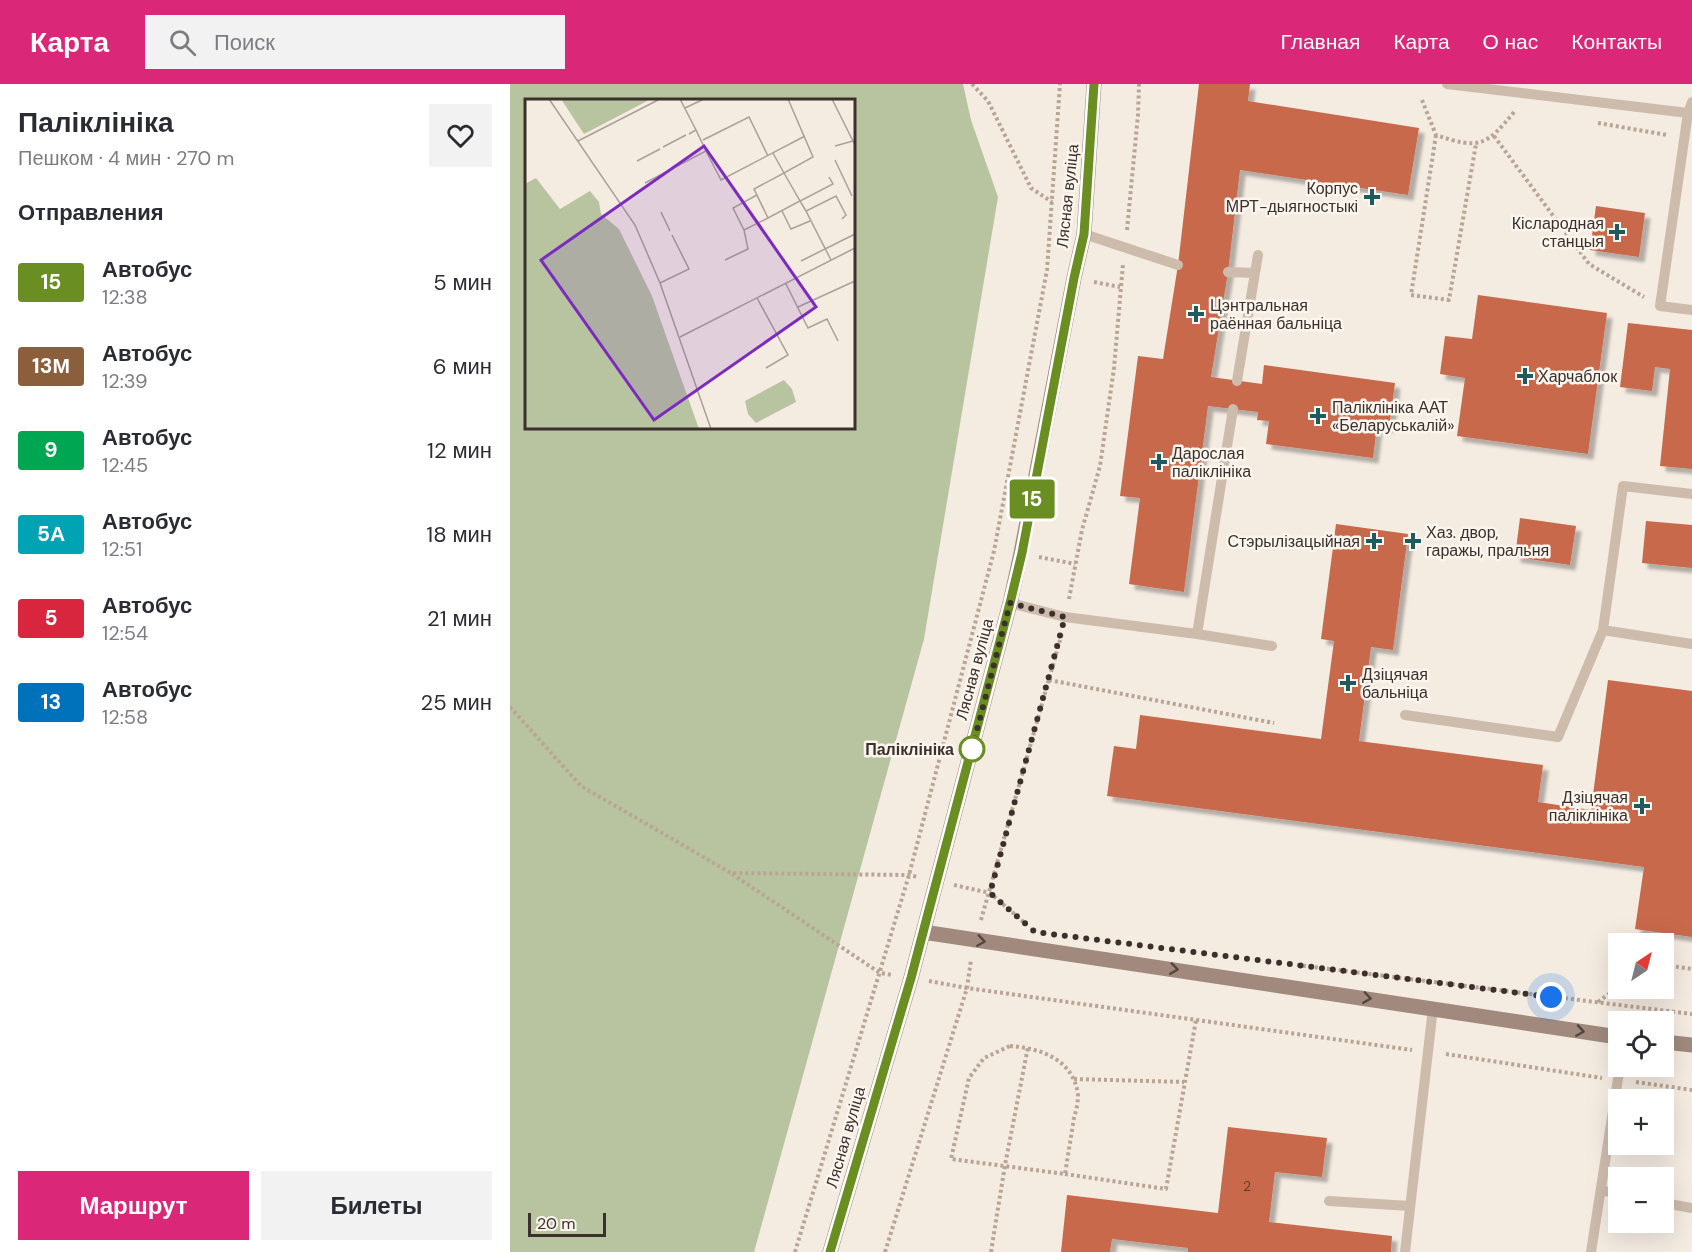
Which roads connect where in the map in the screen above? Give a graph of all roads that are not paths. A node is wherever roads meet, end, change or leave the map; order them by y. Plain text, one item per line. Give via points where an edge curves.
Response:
1 (1094, 84) edge
2 (1447, 84) edge
3 (1692, 102) edge
4 (1688, 113) junction
5 (1084, 234) junction
6 (1258, 255) dead end
7 (1178, 265) dead end
8 (1228, 272) dead end
9 (1255, 273) junction
10 (1692, 310) edge
11 (1237, 381) dead end
12 (1233, 409) dead end
13 (1692, 494) edge
14 (1010, 603) junction
15 (1603, 630) junction
16 (1197, 634) junction
17 (1692, 644) edge
18 (1272, 646) dead end
19 (1405, 715) dead end
20 (923, 932) junction
21 (1433, 1008) junction
22 (1608, 1035) edge
23 (1674, 1043) edge
24 (1692, 1045) edge
25 (1618, 1077) edge
26 (1601, 1190) junction
27 (1608, 1192) edge
28 (1329, 1201) dead end
29 (1674, 1205) edge
30 (1410, 1206) junction
31 (1692, 1208) edge
32 (830, 1252) edge
33 (1405, 1252) edge
34 (1591, 1252) edge

1 - 5 main road, Лясная вуліца
2 - 4 lane
3 - 4 lane
4 - 10 lane via 1660,306
5 - 7 lane
5 - 14 main road, Лясная вуліца
6 - 9 lane
8 - 9 lane
9 - 11 lane
12 - 16 lane
13 - 15 lane via 1623,486
14 - 16 lane via 1065,617
14 - 20 main road, Лясная вуліца
15 - 17 lane
15 - 19 lane via 1558,737
16 - 18 lane
20 -> 21 main road
20 - 32 main road, Лясная вуліца
21 -> 22 main road
21 - 30 lane
23 - 24 main road
25 - 26 lane
26 - 27 lane
26 - 34 lane
28 - 30 lane
29 - 31 lane
30 - 33 lane

